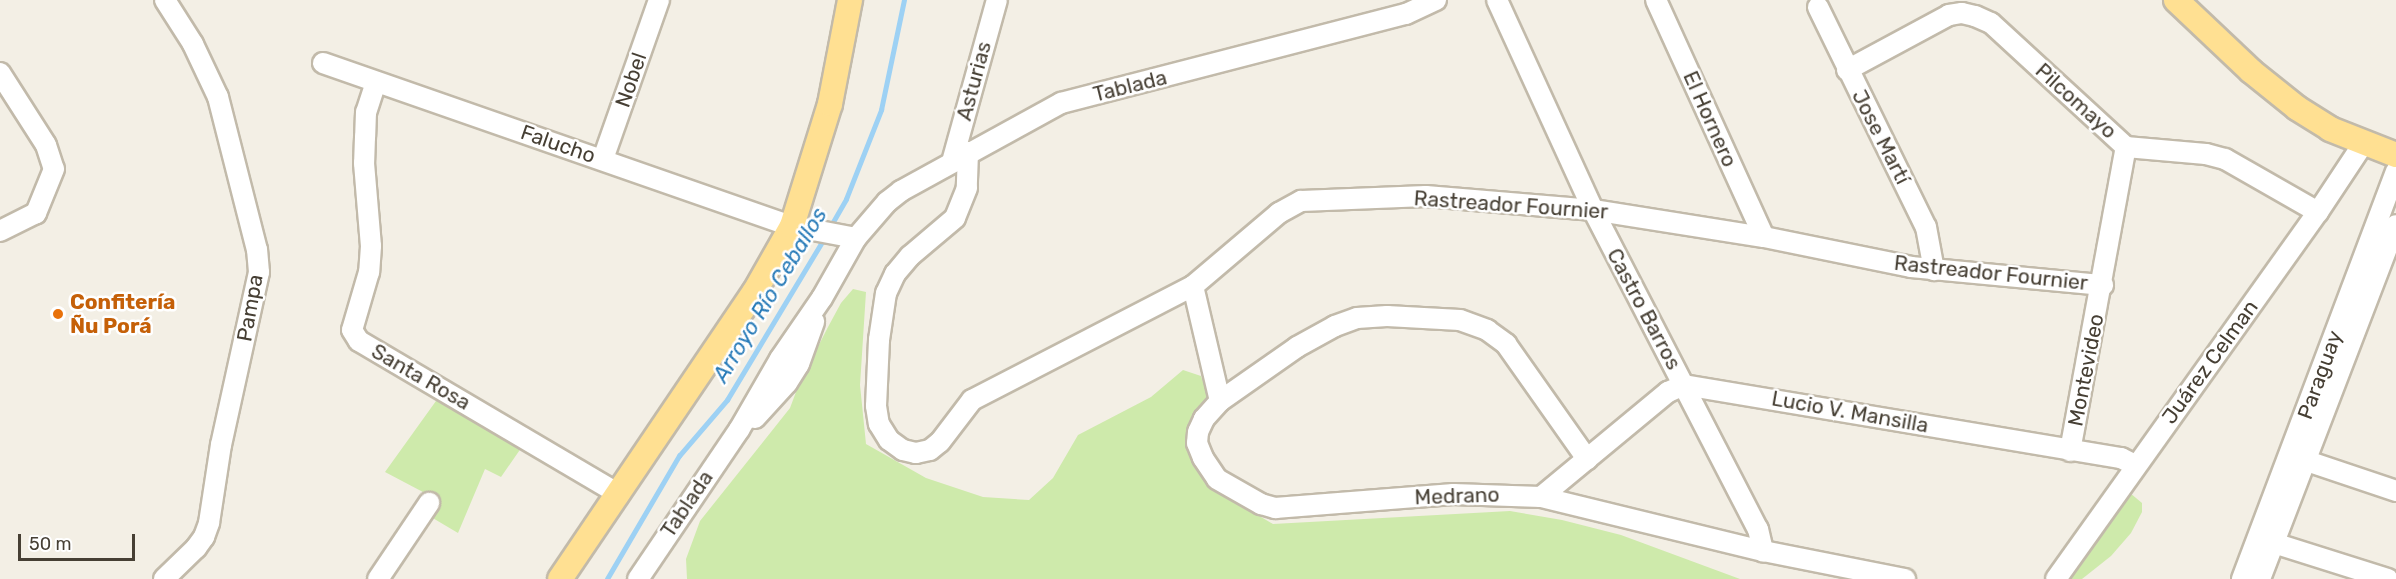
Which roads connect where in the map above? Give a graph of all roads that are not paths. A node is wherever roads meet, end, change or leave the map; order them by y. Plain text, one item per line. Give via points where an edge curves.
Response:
1 (165, 0) edge
2 (659, 0) edge
3 (850, 0) edge
4 (996, 0) edge
5 (1436, 0) edge
6 (1497, 0) edge
7 (1656, 0) edge
8 (2176, 0) edge
9 (1818, 7) dead end
10 (323, 63) dead end
11 (1847, 70) junction
12 (0, 73) edge
13 (376, 82) junction
14 (2363, 144) junction
15 (2126, 147) junction
16 (2396, 155) edge
17 (960, 157) junction
18 (603, 159) junction
19 (2396, 171) edge
20 (1593, 210) junction
21 (2318, 212) junction
22 (2396, 225) edge
23 (802, 228) junction
24 (0, 231) edge
25 (849, 237) junction
26 (1764, 237) junction
27 (1934, 270) junction
28 (2103, 285) junction
29 (1193, 286) junction
30 (1684, 385) junction
31 (1220, 400) junction
32 (2070, 451) junction
33 (2297, 458) junction
34 (1587, 459) junction
35 (2135, 465) junction
36 (2396, 491) edge
37 (620, 494) junction
38 (1541, 497) junction
39 (429, 503) dead end
40 (2266, 540) junction
41 (1763, 551) junction
42 (164, 579) edge
43 (378, 579) edge
44 (560, 579) edge
45 (638, 579) edge
46 (1905, 579) edge
47 (2056, 579) edge
48 (2242, 579) edge
49 (2260, 579) edge
50 (2388, 579) edge

1 - 42 street, Pampa via 193,44 218,96 257,250 258,272 221,445 209,523 200,542
2 - 18 street, Nobel
3 - 23 main road
4 - 17 street, Asturias
5 - 17 street, Tablada via 1406,14 1061,104
6 - 20 street, Castro Barros
7 - 26 street, El Hornero
8 - 14 main road via 2297,108
9 - 11 street, Jose Martí
10 - 13 street, Falucho
11 - 15 street, Pilcomayo via 1949,15 1975,16 1991,23
11 - 27 street, Jose Martí via 1926,227
12 - 24 street via 46,146 54,169 36,213
13 - 18 street, Falucho
13 - 37 street, Santa Rosa via 366,112 364,163 370,263 352,330 359,341
14 - 16 main road
14 - 21 street, Juárez Celman
15 - 21 street, Pilcomayo via 2225,159
15 - 28 street, Montevideo
17 - 25 street, Tablada via 887,202
17 - 29 street, Rastreador Fournier via 967,188 955,218 910,256 886,293 876,406 879,424 890,441 903,450 930,450 972,400
18 - 23 street, Falucho
19 - 33 street, Paraguay
20 - 26 street, Rastreador Fournier
20 - 29 street, Rastreador Fournier via 1426,196 1301,201 1279,213
20 - 30 street, Castro Barros
21 - 35 street, Juárez Celman
22 - 33 street, Paraguay
23 - 25 street
23 - 37 main road
25 - 45 street, Tablada via 822,298
26 - 27 street, Rastreador Fournier
27 - 28 street, Rastreador Fournier
28 - 32 street, Montevideo
29 - 31 street
30 - 32 street, Lucio V. Mansilla
30 - 34 street via 1668,392
30 - 41 street, Castro Barros via 1758,529
31 - 34 street via 1297,347 1357,318 1460,320 1487,330 1506,344
31 - 38 street, Medrano via 1198,432 1203,458 1217,479 1261,504 1275,508 1453,494
32 - 35 street, Lucio V. Mansilla via 2121,458
33 - 36 street
33 - 40 street, Paraguay
34 - 38 street
35 - 47 street, Juárez Celman
37 - 44 main road
38 - 41 street, Medrano
39 - 43 street
40 - 48 street, Paraguay
40 - 49 street, Paraguay
40 - 50 street
41 - 46 street, Medrano

